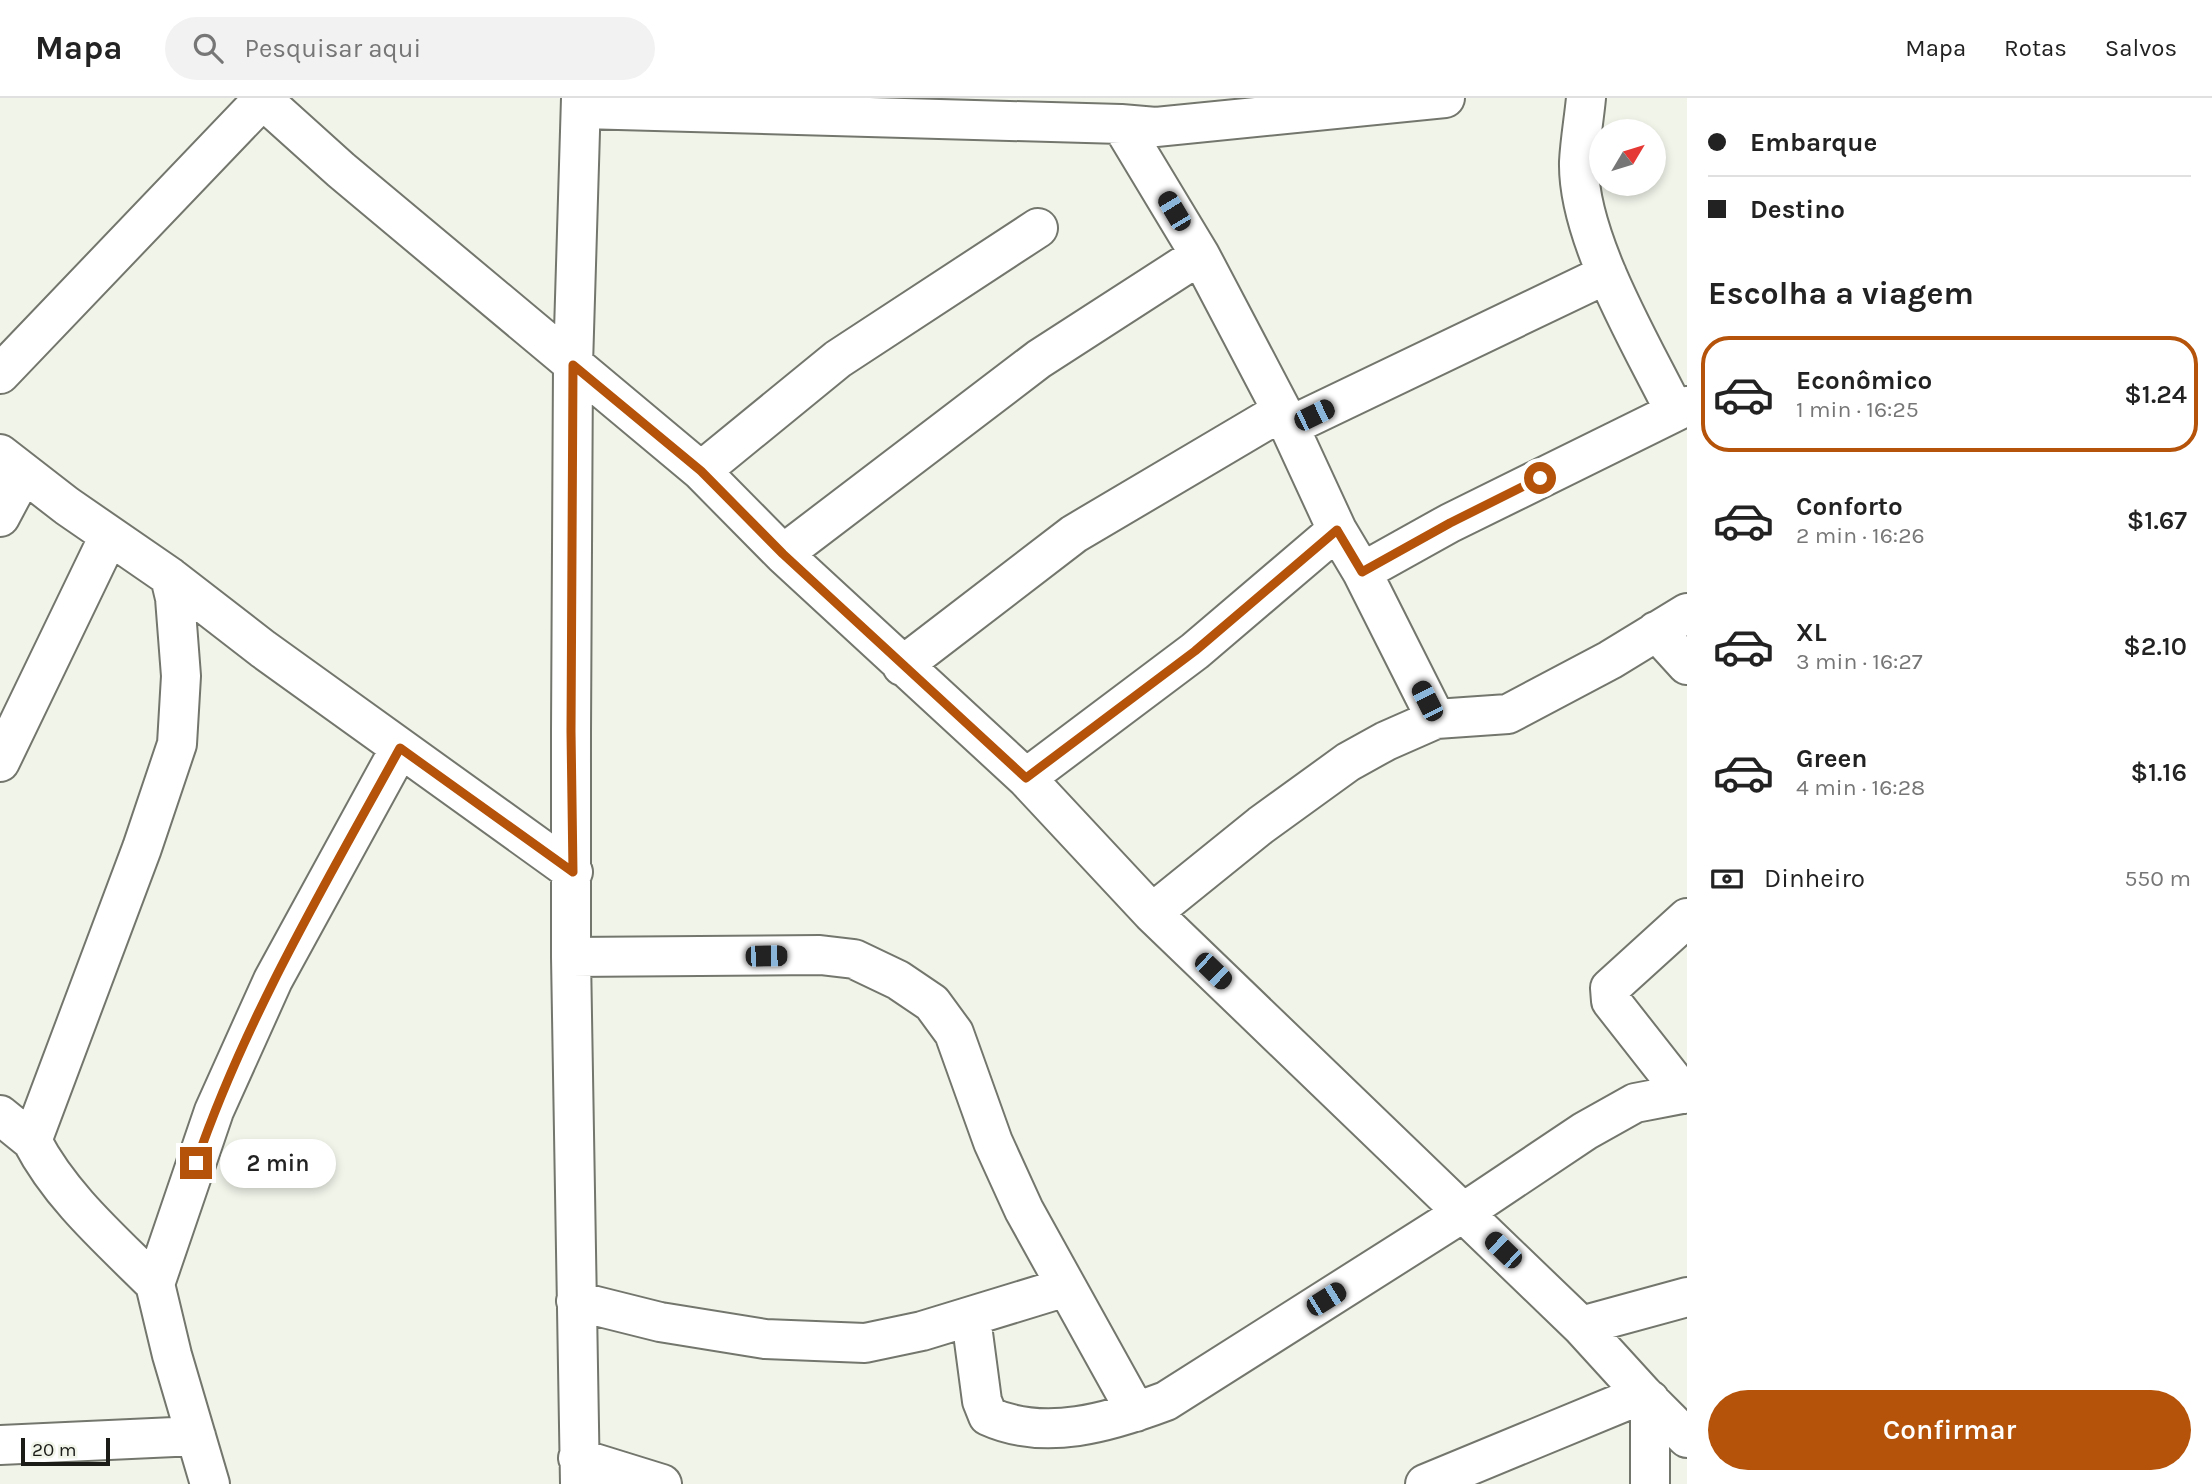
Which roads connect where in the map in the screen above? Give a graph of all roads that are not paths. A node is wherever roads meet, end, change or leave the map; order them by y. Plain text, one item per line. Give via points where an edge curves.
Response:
1 (1445, 98) edge
2 (1586, 98) edge
3 (262, 99) edge
4 (1384, 102) edge
5 (581, 104) edge
6 (1141, 116) edge
7 (1038, 228) dead end
8 (1200, 254) junction
9 (1607, 274) junction
10 (573, 365) junction
11 (0, 374) edge
12 (1680, 408) edge
13 (1286, 419) junction
14 (11, 464) edge
15 (701, 471) junction
16 (0, 516) edge
17 (1337, 530) junction
18 (109, 536) junction
19 (783, 554) junction
20 (1362, 572) junction
21 (170, 577) junction
22 (1671, 622) edge
23 (902, 666) junction
24 (1687, 666) edge
25 (1436, 719) junction
26 (400, 748) junction
27 (0, 762) edge
28 (1026, 778) junction
29 (573, 872) junction
30 (1152, 913) junction
31 (1687, 918) edge
32 (571, 957) junction
33 (1686, 1094) edge
34 (0, 1115) edge
35 (32, 1141) junction
36 (1464, 1212) junction
37 (155, 1284) junction
38 (1066, 1287) junction
39 (1687, 1297) edge
40 (576, 1301) junction
41 (971, 1318) junction
42 (1581, 1326) junction
43 (1647, 1397) junction
44 (1136, 1412) junction
45 (196, 1436) junction
46 (1687, 1438) edge
47 (0, 1444) edge
48 (579, 1471) edge
49 (210, 1484) edge
50 (662, 1484) edge
51 (1425, 1484) edge
52 (1650, 1484) edge

1 - 4 street
2 - 9 street via 1579,164 1584,206
3 - 10 street
3 - 11 street
4 - 6 street
5 - 6 street
5 - 10 street
6 - 8 street
7 - 15 street via 838,359
8 - 13 street
8 - 19 street via 1040,359
9 - 12 street
9 - 13 street
10 - 15 street
10 - 29 street
12 - 20 street
13 - 17 street
13 - 23 street via 1074,534
14 - 16 street
14 - 18 street
15 - 19 street
17 - 20 street
17 - 28 street via 1195,651
18 - 21 street
18 - 27 street
19 - 23 street
20 - 25 street
21 - 26 street
21 - 35 street via 181,676 177,744
22 - 24 street
22 - 25 street via 1508,714
23 - 28 street
25 - 30 street via 1349,762
26 - 29 street
26 - 37 street via 273,980 214,1111
28 - 30 street
29 - 32 street
30 - 36 street
31 - 33 street via 1610,988 1611,1001
32 - 38 street via 820,955 854,959 898,980 932,1003 954,1032 993,1142
32 - 40 street
33 - 36 street via 1635,1103
34 - 35 street
35 - 37 street via 46,1168 70,1197
36 - 42 street
36 - 44 street via 1166,1401
37 - 45 street
38 - 41 street
38 - 44 street
39 - 42 street
40 - 41 street via 660,1322 765,1339 865,1343
40 - 48 street
41 - 44 street via 988,1416 1008,1425 1042,1429 1073,1427
42 - 43 street
43 - 46 street
43 - 51 street
43 - 52 street
45 - 47 street
45 - 49 street
48 - 50 street

